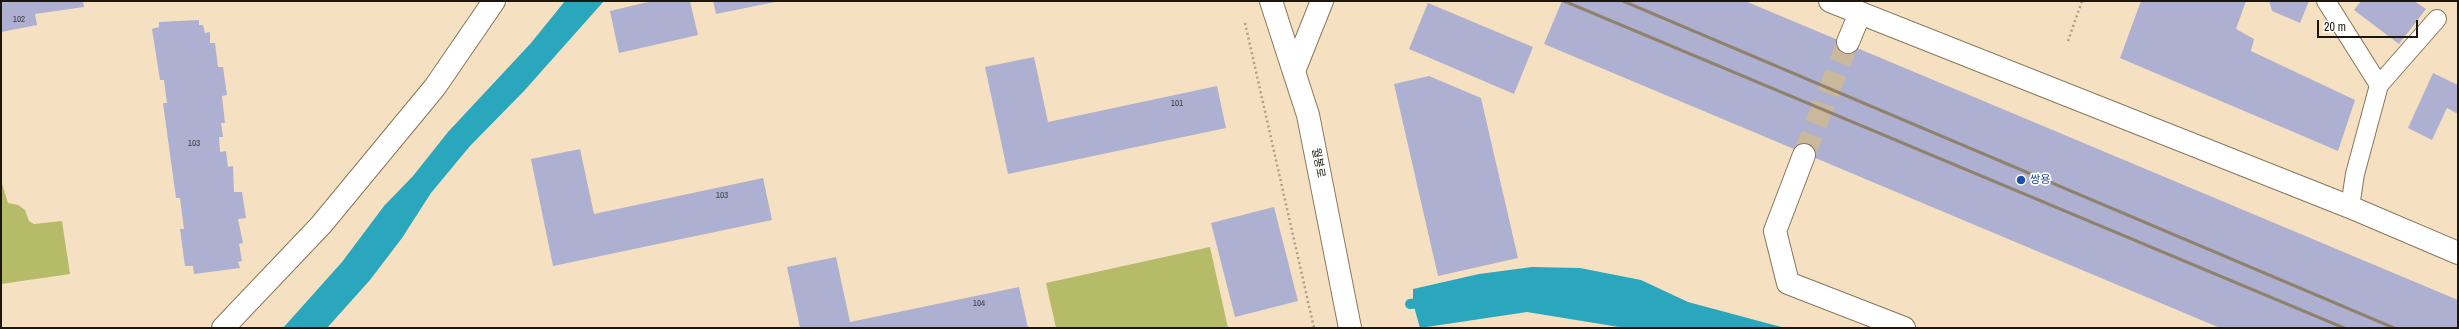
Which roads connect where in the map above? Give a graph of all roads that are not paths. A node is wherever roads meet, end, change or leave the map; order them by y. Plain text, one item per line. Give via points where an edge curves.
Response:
1 (494, 1) edge
2 (1272, 1) edge
3 (1322, 1) edge
4 (1830, 1) edge
5 (2326, 1) edge
6 (1860, 13) junction
7 (2437, 19) dead end
8 (1848, 42) tunnel mouth
9 (1294, 71) junction
10 (2379, 85) junction
11 (1804, 155) tunnel mouth
12 (2350, 207) junction
13 (2458, 253) edge
14 (223, 328) edge
15 (1350, 328) edge
16 (1904, 328) edge

1 - 14 street via 430,93 321,225
2 - 9 street, 월봉로
3 - 9 street
4 - 6 street
5 - 10 lane
6 - 8 street
6 - 12 street via 2086,100
7 - 10 lane
9 - 15 street, 월봉로 via 1308,115
10 - 12 lane via 2354,174
11 - 16 street via 1775,231 1788,283
12 - 13 street

